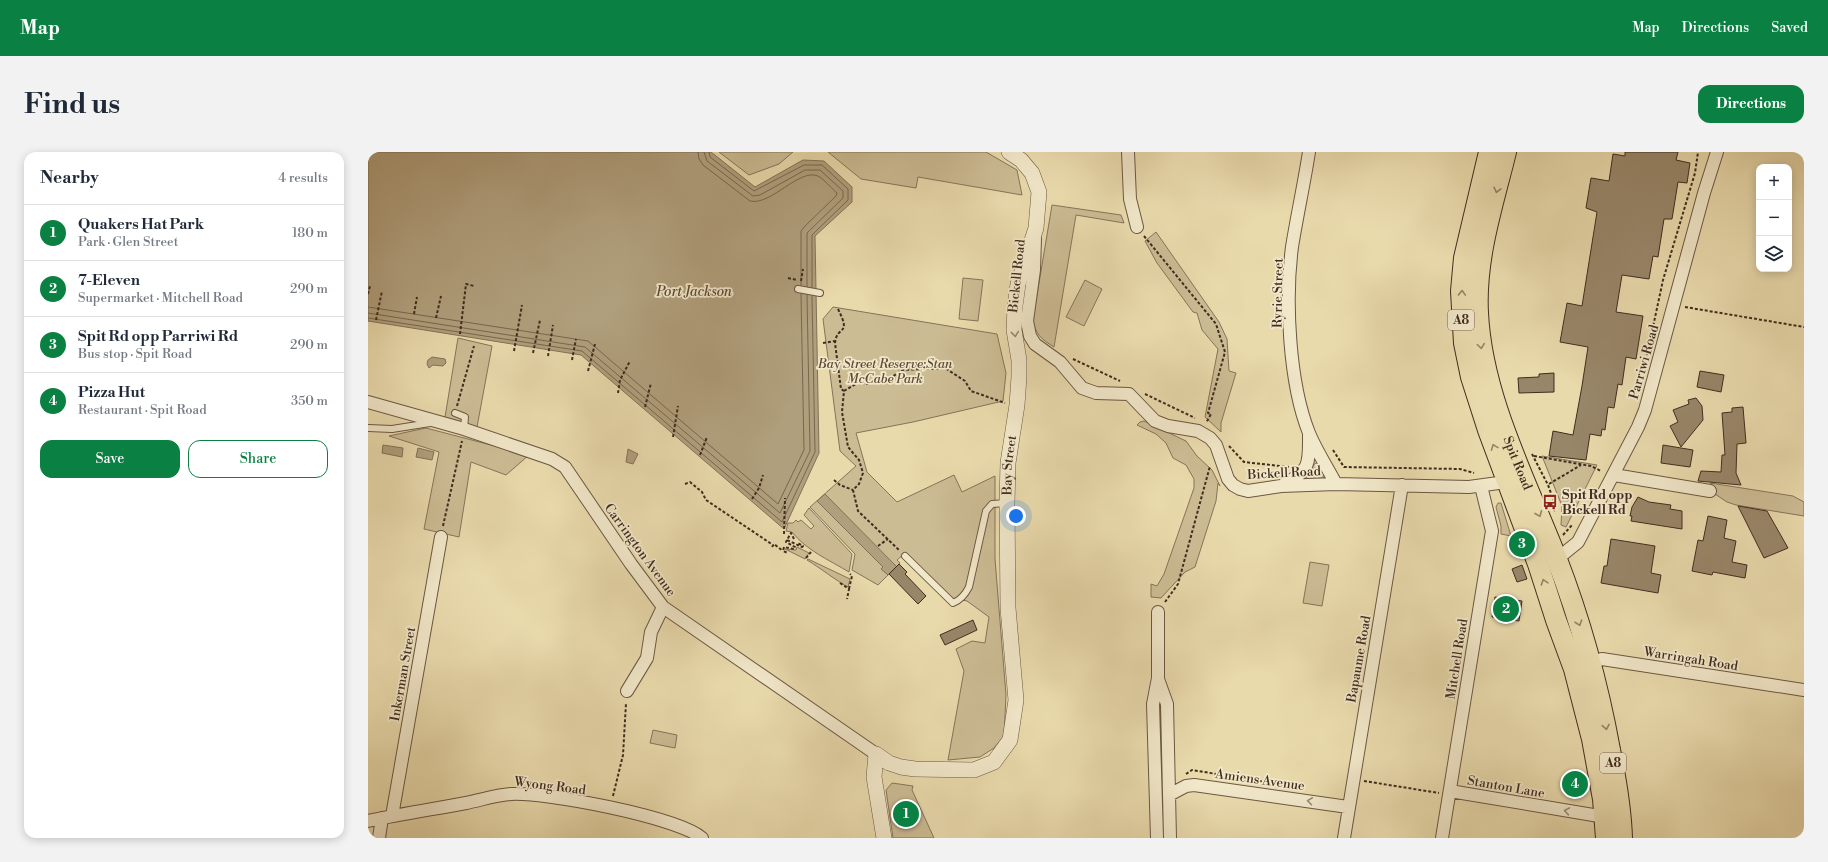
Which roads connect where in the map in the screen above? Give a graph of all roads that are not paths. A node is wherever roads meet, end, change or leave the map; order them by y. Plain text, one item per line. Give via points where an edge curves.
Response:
1 (1009, 152) edge
2 (1128, 152) edge
3 (1309, 152) edge
4 (1489, 152) edge
5 (1506, 152) edge
6 (1717, 152) edge
7 (1137, 227) road end
8 (1036, 228) junction
9 (798, 289) dead end
10 (820, 293) dead end
11 (368, 402) edge
12 (455, 413) road end
13 (438, 422) junction
14 (368, 428) edge
15 (464, 429) junction
16 (1309, 434) junction
17 (1614, 475) junction
18 (1516, 480) junction
19 (1336, 484) junction
20 (1402, 485) junction
21 (1282, 486) junction
22 (1481, 486) junction
23 (1710, 491) dead end
24 (1007, 503) junction
25 (441, 537) road end
26 (905, 554) road end
27 (1557, 559) junction
28 (663, 607) junction
29 (1158, 612) road end
30 (1582, 666) junction
31 (1158, 678) junction
32 (1804, 690) edge
33 (627, 691) road end
34 (876, 754) junction
35 (1450, 792) junction
36 (1169, 795) junction
37 (1348, 807) junction
38 (1605, 816) junction
39 (387, 817) junction
40 (368, 821) edge
41 (379, 838) edge
42 (702, 838) edge
43 (884, 838) edge
44 (1157, 838) edge
45 (1170, 838) edge
46 (1344, 838) edge
47 (1442, 838) edge
48 (1606, 838) edge
49 (1622, 838) edge

1 - 8 street, Bay Street via 1021,160 1032,173 1036,184
2 - 7 street via 1130,199
3 - 16 street, Ryrie Street via 1292,248 1290,277 1293,364
18 -> 4 highway, Spit Road / A8 via 1488,430 1471,377 1461,319 1464,258
5 -> 18 highway, Spit Road / A8 via 1482,246 1478,313 1483,358
6 - 17 street, Parriwi Road via 1645,410 1633,440
8 - 21 street, Bickell Road via 1034,270 1027,320 1030,336 1035,344 1060,362 1082,388 1096,392 1129,394 1155,421 1198,431 1210,438 1216,445 1224,470 1233,485 1248,490
8 -> 24 street, Bay Street via 1018,284 1015,307 1014,330 1019,371 1013,404
9 - 10 lane
11 - 13 street, Carrington Avenue
12 - 15 lane via 464,417
13 - 14 lane, Carrington Avenue via 392,429
13 - 15 street, Carrington Avenue
15 - 28 street, Carrington Avenue via 565,467
16 - 19 street, Ryrie Street
16 - 21 street, Ryrie Street via 1309,462 1294,480
17 - 23 street
17 - 27 street, Parriwi Road via 1578,542
18 - 22 street, Bickell Road
18 -> 27 highway, Spit Road / A8
30 -> 18 highway, Spit Road / A8
19 - 20 street, Bickell Road
19 - 21 street, Bickell Road
20 - 22 street, Bickell Road
20 - 37 street, Bapaume Road
22 - 35 street, Mitchell Road via 1492,531
24 - 26 lane via 992,504 986,510 969,587 964,597 958,601 952,604
24 - 34 street, Bay Street via 1008,608 1016,700 1010,740 994,762 974,770 901,767 888,763
25 - 39 street, Inkerman Street
27 -> 30 highway, Spit Road / A8 via 1584,637
28 - 33 street via 651,632 647,658
28 - 34 street, Carrington Avenue
29 - 31 street
30 - 32 street, Warringah Road via 1607,660
30 - 38 highway, Spit Road / A8
30 -> 49 highway, Spit Road / A8 via 1605,723 1617,789
31 - 36 street via 1167,704
31 - 44 street via 1153,704
34 - 43 street via 874,777
38 -> 35 street, Stanton Lane
35 - 47 street, Mitchell Road
37 -> 36 street, Amiens Avenue via 1194,784
36 - 45 street
37 - 46 street, Bapaume Road
38 - 48 highway, Spit Road / A8
39 - 40 street, Wyong Road
39 - 41 street, Inkerman Street
39 - 42 street, Wyong Road via 502,795 525,795 583,803 659,819 683,827

